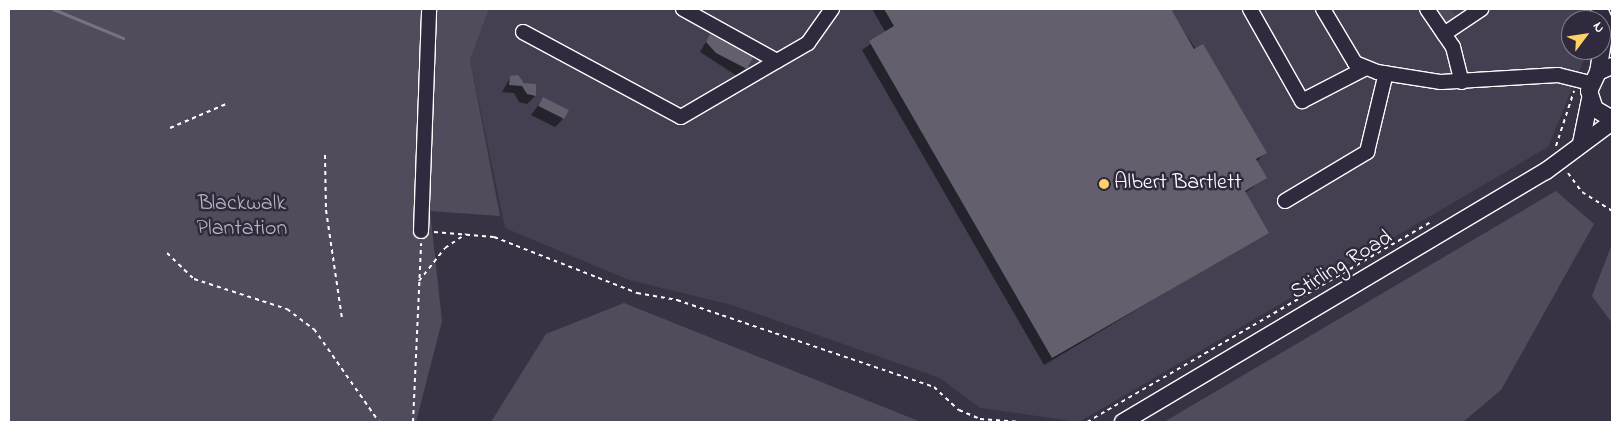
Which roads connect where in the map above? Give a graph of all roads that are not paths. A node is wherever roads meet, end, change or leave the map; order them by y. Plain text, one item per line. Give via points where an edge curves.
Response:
1 (429, 9) edge
2 (683, 9) edge
3 (832, 9) edge
4 (1250, 9) edge
5 (1324, 9) edge
6 (1427, 9) edge
7 (1481, 9) edge
8 (523, 32) dead end
9 (1444, 34) junction
10 (1598, 60) edge
11 (777, 61) junction
12 (1366, 68) junction
13 (1386, 73) junction
14 (1594, 80) edge
15 (1462, 82) junction
16 (1612, 121) edge
17 (1581, 143) junction
18 (1285, 201) dead end
19 (421, 232) road end
20 (1123, 422) edge

1 - 19 lane
2 - 11 lane
3 - 11 lane via 808,43
4 - 12 lane via 1302,101
5 - 12 lane via 1355,62
6 - 9 lane
7 - 9 lane
8 - 11 lane via 681,117
9 - 15 lane via 1453,46
10 - 14 main road
12 - 13 lane
13 - 15 lane
13 - 18 lane via 1367,152
14 - 15 lane via 1524,75
14 - 16 main road via 1600,114
14 - 17 main road
16 - 17 main road, Stirling Road
17 - 20 main road, Stirling Road

